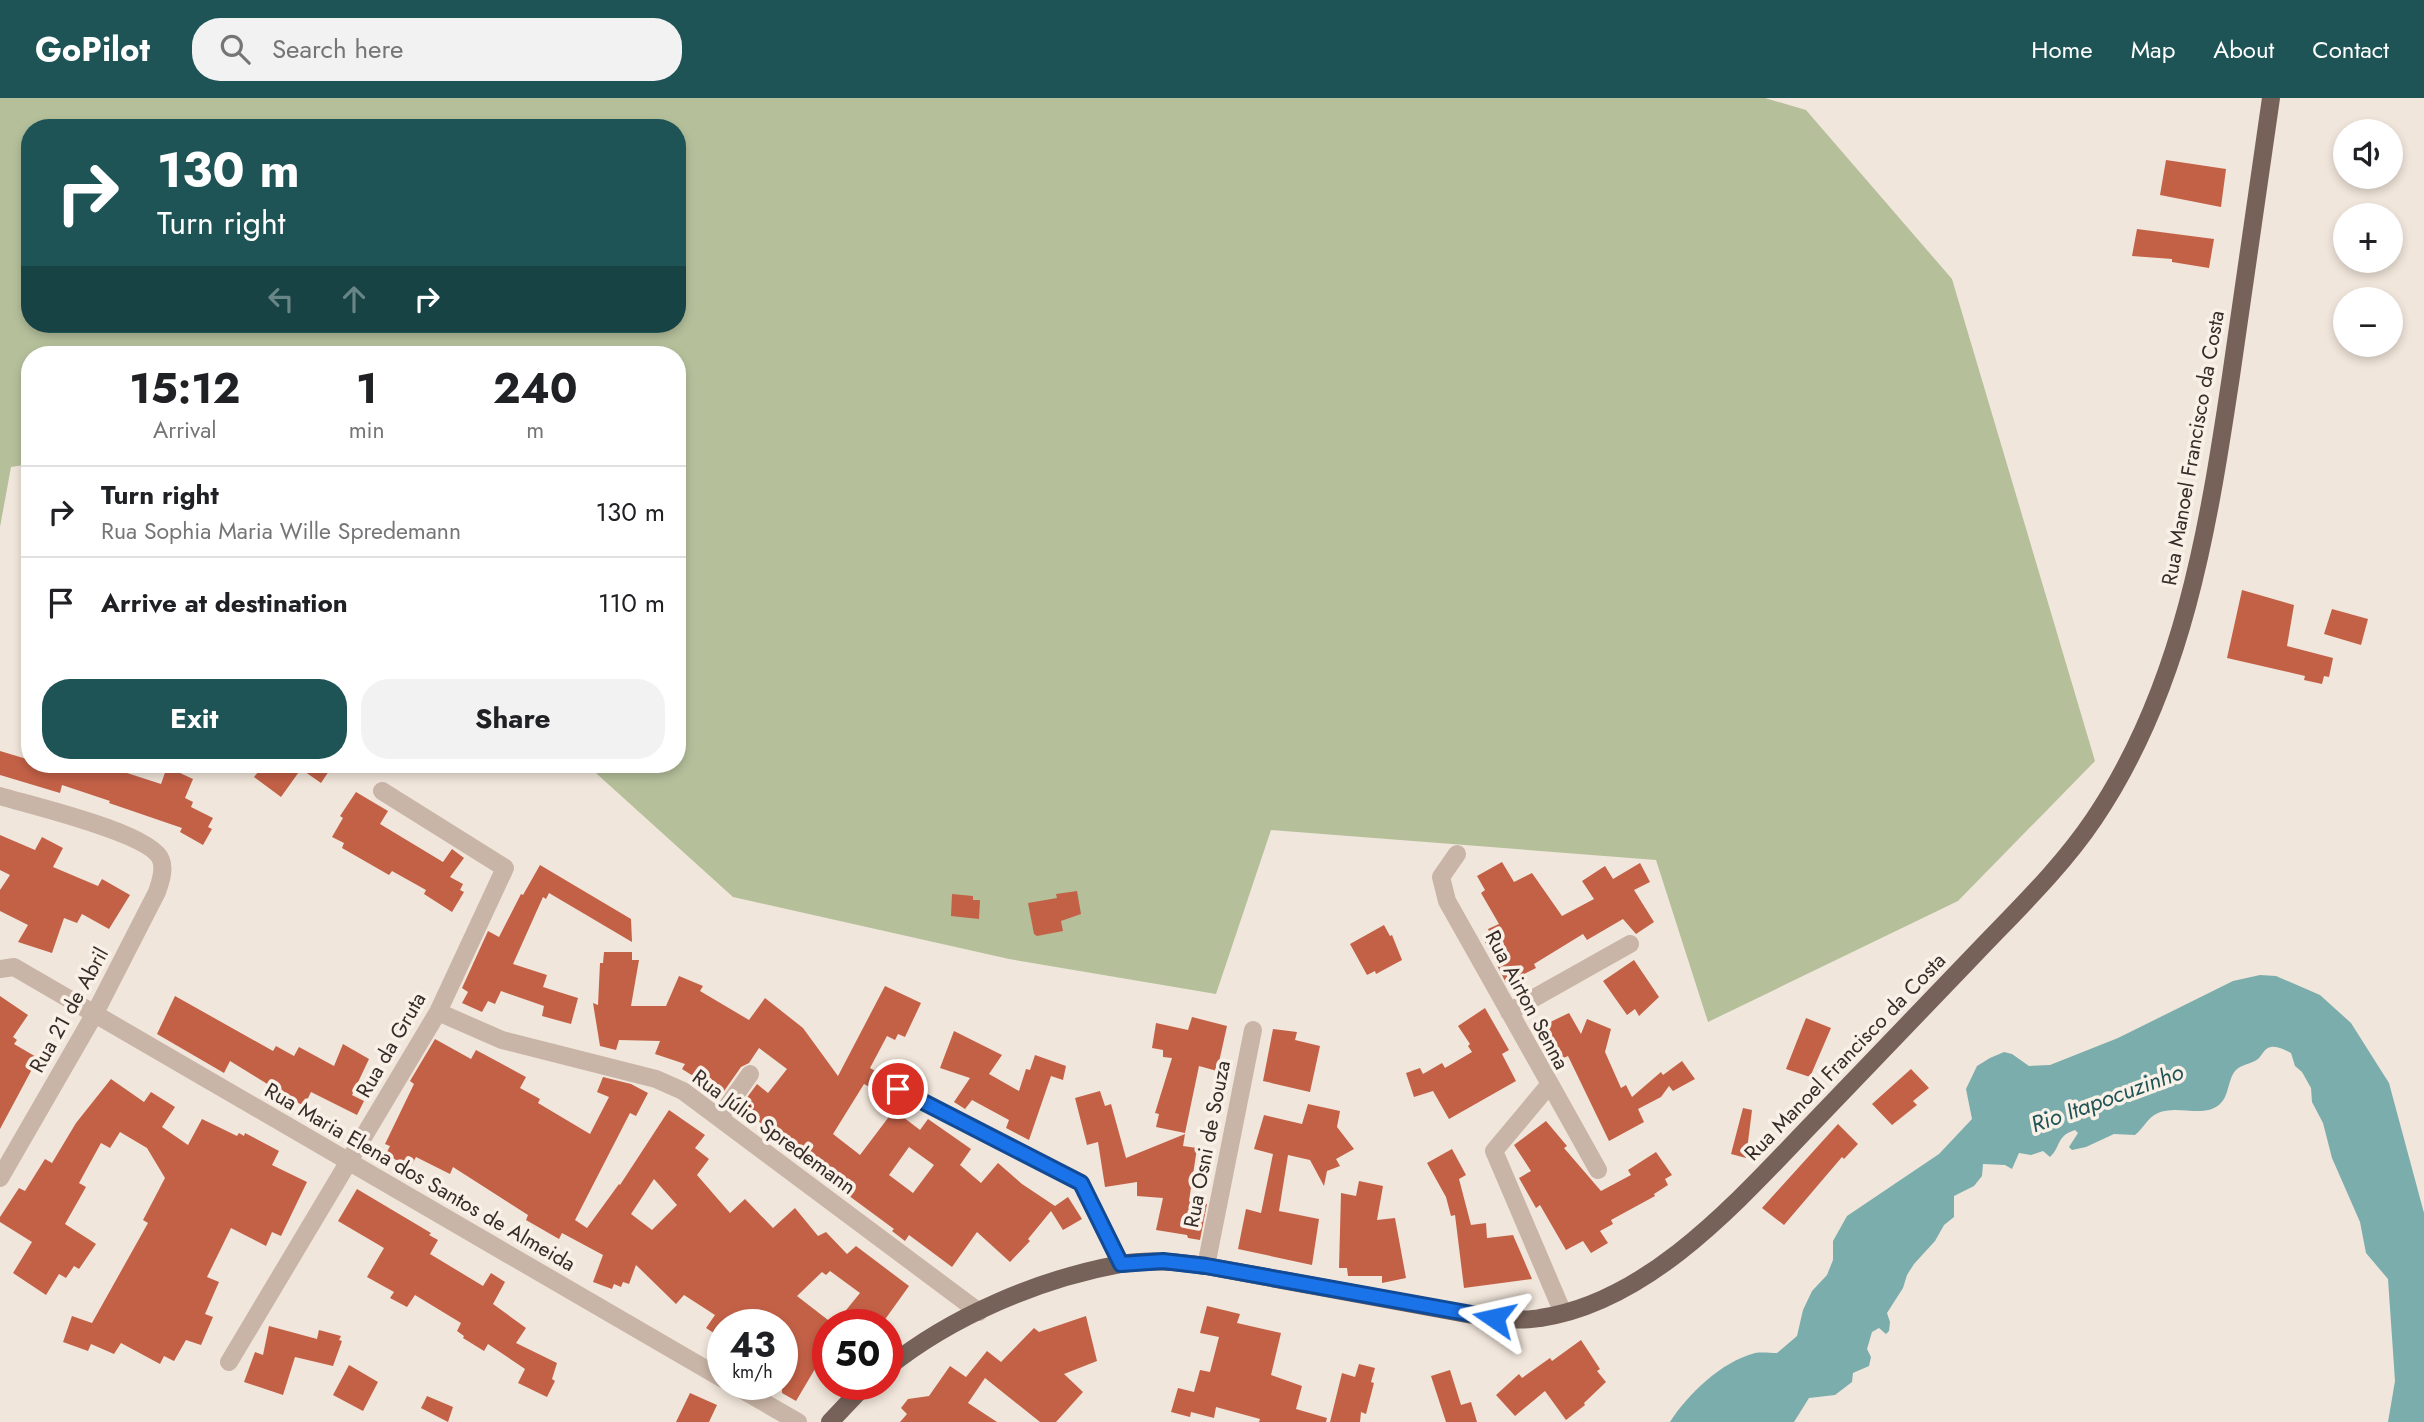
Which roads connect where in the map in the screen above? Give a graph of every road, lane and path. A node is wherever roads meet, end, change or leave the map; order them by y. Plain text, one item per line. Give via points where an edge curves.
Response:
1 (2272, 98) edge
2 (383, 791) dead end
3 (0, 796) edge
4 (1457, 854) dead end
5 (1630, 944) dead end
6 (0, 970) edge
7 (438, 1012) junction
8 (1509, 1012) junction
9 (94, 1015) junction
10 (1253, 1031) dead end
11 (750, 1074) dead end
12 (1550, 1084) junction
13 (898, 1089) dead end
14 (719, 1118) junction
15 (348, 1162) junction
16 (1598, 1170) dead end
17 (0, 1178) edge
18 (1121, 1264) junction
19 (1206, 1266) junction
20 (979, 1311) junction
21 (1563, 1313) junction
22 (903, 1357) edge
23 (229, 1362) dead end
24 (707, 1370) edge
25 (760, 1400) edge
26 (851, 1400) edge
27 (798, 1422) edge
28 (830, 1422) edge

1 - 21 main road, Rua Manoel Francisco da Costa via 2213,489 2192,597 2152,710 2109,796 2023,903 1708,1228 1641,1278
2 - 7 street, Rua da Gruta via 505,868
3 - 9 street, Rua 21 de Abril via 121,832 150,847 161,859 157,892
4 - 8 street, Rua Airton Senna via 1441,877 1447,901
5 - 8 street
6 - 9 street, Rua Maria Elena dos Santos de Almeida via 14,967
7 - 14 street, Rua Júlio Spredemann via 502,1040 656,1079 683,1091
7 - 15 street, Rua da Gruta
8 - 12 street, Rua Airton Senna
9 - 15 street, Rua Maria Elena dos Santos de Almeida
9 - 17 street, Rua 21 de Abril
10 - 19 street, Rua Osni de Souza
11 - 14 street
12 - 16 street
12 - 21 street, Rua Airton Senna via 1494,1151
13 - 18 street via 1081,1183
14 - 20 street, Rua Júlio Spredemann
15 - 23 street, Rua da Gruta
15 - 24 street, Rua Maria Elena dos Santos de Almeida
18 - 19 main road, Rua Manoel Francisco da Costa via 1163,1261
18 - 20 main road, Rua Manoel Francisco da Costa via 1036,1288
19 - 21 main road, Rua Manoel Francisco da Costa via 1494,1318 1539,1319
20 - 22 main road, Rua Manoel Francisco da Costa
25 - 27 street
26 - 28 main road

